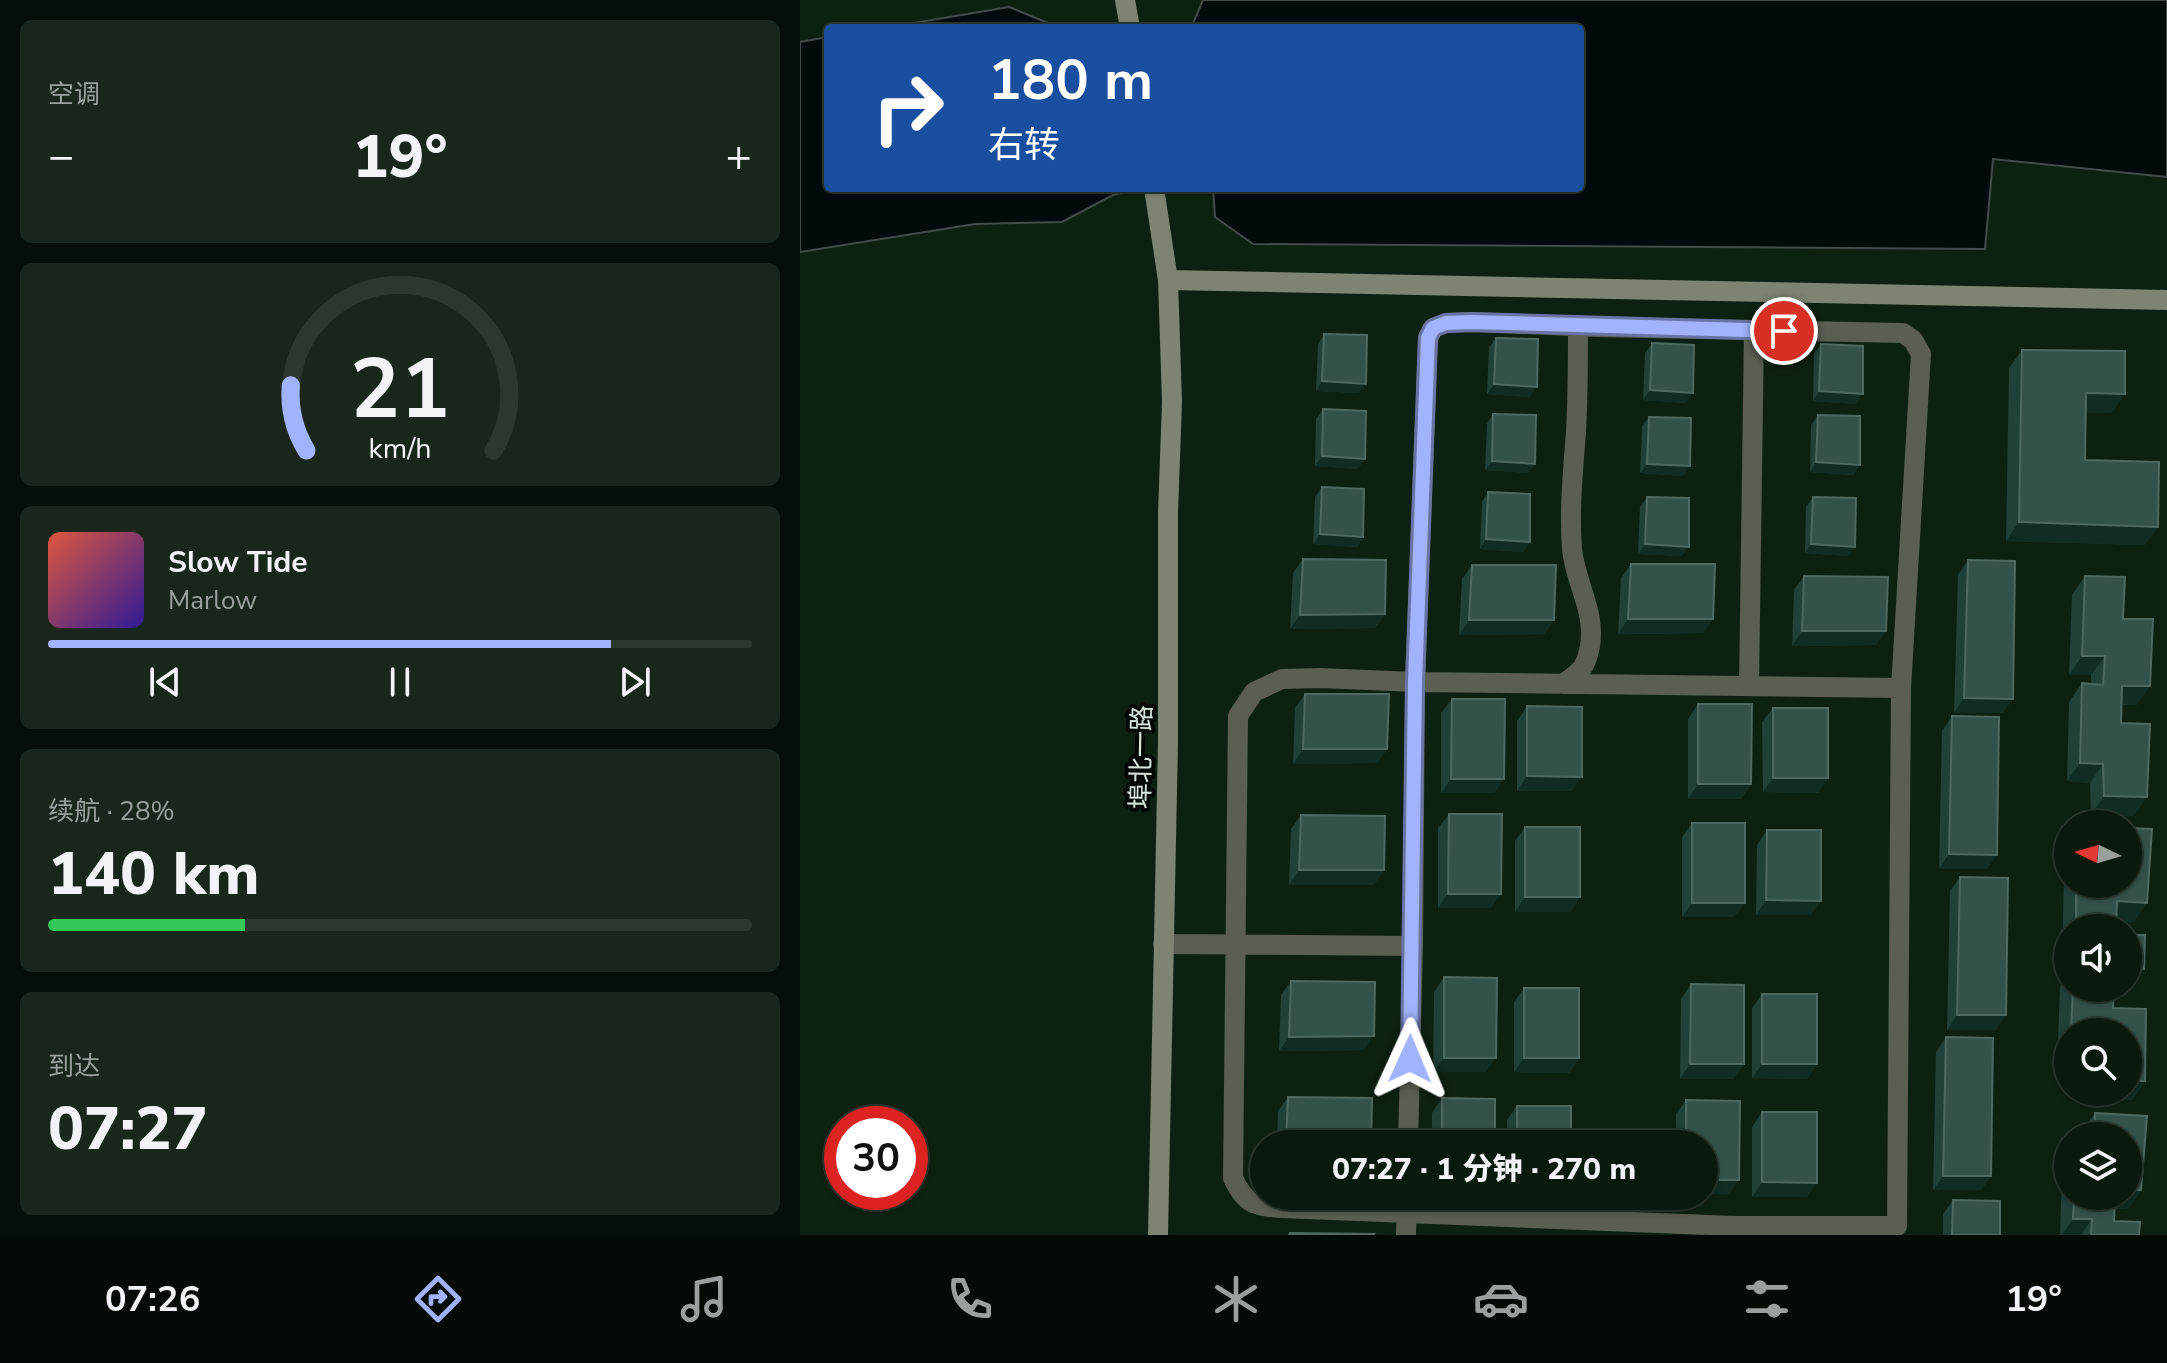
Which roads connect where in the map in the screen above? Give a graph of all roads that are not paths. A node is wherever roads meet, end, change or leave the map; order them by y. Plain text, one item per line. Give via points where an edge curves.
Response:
1 (1125, 0) edge
2 (1129, 24) edge
3 (1155, 192) edge
4 (1168, 280) junction
5 (2167, 300) edge
6 (1578, 326) junction
7 (1754, 331) junction
8 (1415, 682) junction
9 (1563, 684) junction
10 (1749, 686) junction
11 (1901, 688) junction
12 (1163, 944) junction
13 (1236, 945) junction
14 (1413, 946) junction
15 (1408, 1130) edge
16 (1250, 1202) edge
17 (1407, 1210) edge
18 (1472, 1210) edge
19 (1734, 1230) edge
20 (1897, 1230) edge
21 (1158, 1235) edge
22 (1406, 1235) edge

1 - 2 street
3 - 4 street, 埠北一路
4 - 5 street
4 - 12 street, 埠北一路 via 1172,402
6 - 7 street
6 - 8 street via 1446,323 1433,328 1428,338
6 - 9 street via 1572,551 1592,627 1583,670
7 - 10 street
7 - 11 street via 1903,333 1921,354
8 - 9 street
8 - 13 street via 1282,679 1254,692 1238,716
8 - 14 street
9 - 10 street
10 - 11 street
11 - 20 street
12 - 13 street
12 - 21 street, 埠北一路
13 - 14 street
13 - 16 street via 1233,1178 1241,1196
14 - 15 street
17 - 22 street
18 - 19 street
19 - 20 street

